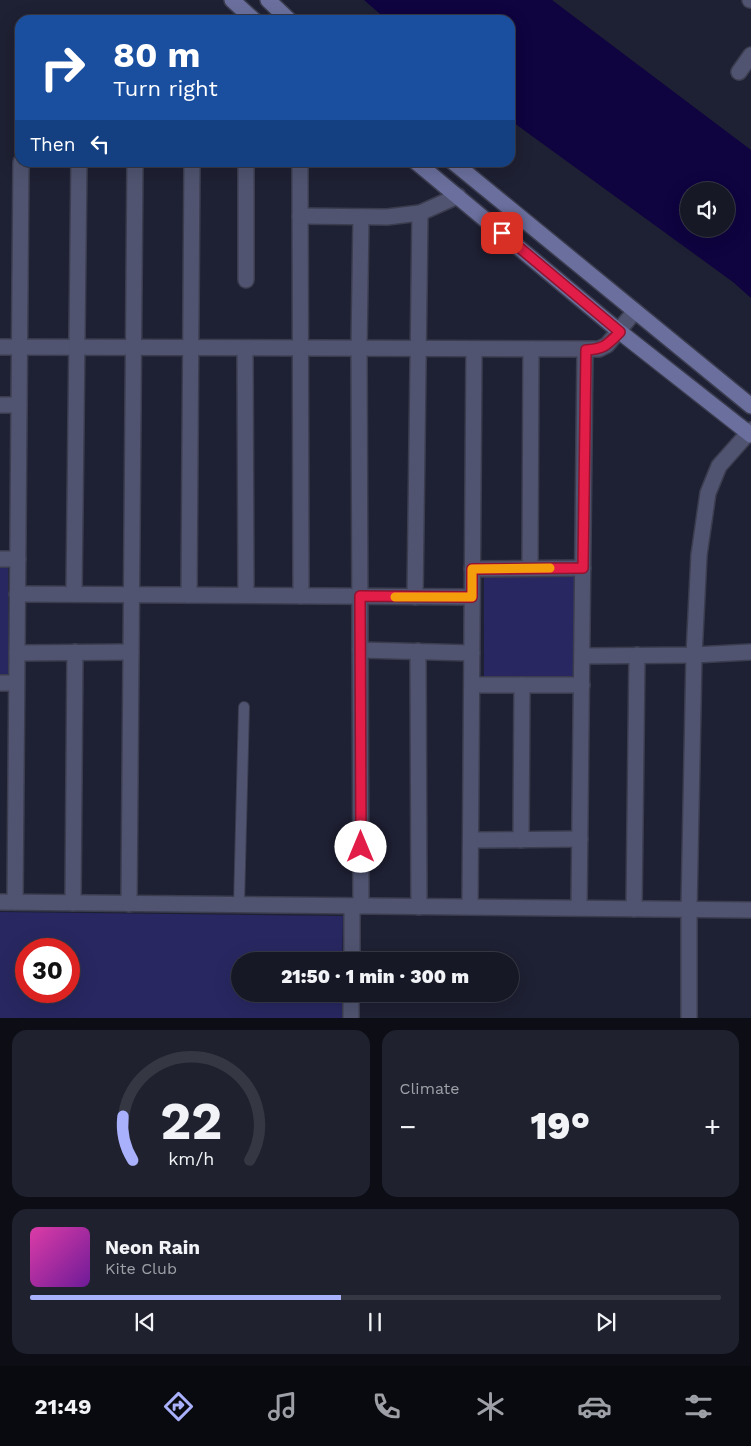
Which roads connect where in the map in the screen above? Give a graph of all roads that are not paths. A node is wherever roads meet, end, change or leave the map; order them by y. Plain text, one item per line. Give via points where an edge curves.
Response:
1 (232, 0) edge
2 (268, 0) edge
3 (248, 15) edge
4 (284, 15) edge
5 (751, 55) edge
6 (739, 72) dead end
7 (21, 167) edge
8 (79, 167) edge
9 (135, 167) edge
10 (192, 167) edge
11 (246, 167) edge
12 (300, 167) edge
13 (422, 167) edge
14 (459, 167) edge
15 (458, 196) junction
16 (420, 213) junction
17 (300, 216) junction
18 (361, 217) junction
19 (246, 280) dead end
20 (635, 311) junction
21 (620, 332) junction
22 (0, 347) edge
23 (19, 348) junction
24 (78, 348) junction
25 (134, 348) junction
26 (301, 348) junction
27 (190, 349) junction
28 (245, 349) junction
29 (359, 349) junction
30 (418, 349) junction
31 (531, 349) junction
32 (474, 350) junction
33 (586, 350) junction
34 (0, 405) edge
35 (19, 405) junction
36 (751, 406) edge
37 (750, 433) edge
38 (0, 559) edge
39 (18, 559) junction
40 (530, 568) junction
41 (583, 568) junction
42 (472, 569) junction
43 (17, 594) junction
44 (74, 594) junction
45 (131, 594) junction
46 (189, 595) junction
47 (246, 595) junction
48 (301, 596) junction
49 (360, 596) junction
50 (415, 597) junction
51 (472, 597) junction
52 (360, 650) junction
53 (418, 651) junction
54 (75, 652) junction
55 (131, 652) junction
56 (751, 652) edge
57 (17, 653) junction
58 (472, 653) junction
59 (637, 655) junction
60 (694, 655) junction
61 (582, 656) junction
62 (0, 683) edge
63 (16, 683) junction
64 (472, 685) junction
65 (522, 685) junction
66 (582, 685) junction
67 (244, 708) dead end
68 (580, 839) junction
69 (471, 840) junction
70 (521, 840) junction
71 (7, 902) edge
72 (73, 903) junction
73 (128, 904) junction
74 (239, 905) junction
75 (356, 906) junction
76 (420, 907) junction
77 (470, 907) junction
78 (579, 908) junction
79 (634, 909) junction
80 (689, 910) junction
81 (751, 910) edge
82 (353, 952) edge
83 (352, 1002) edge
84 (351, 1018) edge
85 (689, 1018) edge

1 - 3 street
2 - 4 street
5 - 6 street
7 - 23 street
8 - 24 street
9 - 25 street
10 - 27 street
11 - 19 street
12 - 17 street
13 - 15 street
14 - 20 street
15 - 16 street
15 - 21 street
16 - 18 street
16 - 30 street
17 - 18 street
17 - 26 street
18 - 29 street
20 - 21 street
20 - 36 street
21 - 33 street via 607,345
21 - 37 street
22 - 23 street
23 - 24 street
23 - 35 street
24 - 25 street
24 - 44 street
25 - 27 street
25 - 45 street
26 - 28 street
26 - 29 street
26 - 48 street
27 - 28 street
27 - 46 street
28 - 47 street
29 - 30 street
29 - 49 street
30 - 32 street
30 - 50 street
31 - 32 street
31 - 33 street
31 - 40 street
32 - 42 street
33 - 41 street
34 - 35 street
35 - 39 street
37 - 60 street via 719,466 708,493 699,554
38 - 39 street
39 - 43 street
40 - 41 street
40 - 42 street
41 - 61 street
42 - 51 street
43 - 44 street
43 - 57 street
44 - 45 street
45 - 46 street
45 - 55 street
46 - 47 street
47 - 48 street
48 - 49 street
49 - 50 street
49 - 52 street
50 - 51 street
51 - 58 street
52 - 53 street
52 - 75 street
53 - 58 street
53 - 76 street
54 - 55 street
54 - 57 street
54 - 72 street
55 - 73 street
56 - 60 street
57 - 63 street
58 - 64 street
59 - 60 street
59 - 61 street
59 - 79 street
60 - 80 street
61 - 66 street
62 - 63 street
63 - 71 street
64 - 65 street
64 - 69 street
65 - 66 street
65 - 70 street
66 - 68 street
67 - 74 lane
68 - 70 street
68 - 78 street
69 - 70 street
69 - 77 street
71 - 72 street
72 - 73 street
73 - 74 street
74 - 75 street
75 - 76 street
75 - 82 street
76 - 77 street
77 - 78 street
78 - 79 street
79 - 80 street
80 - 81 street
80 - 85 street
83 - 84 street

